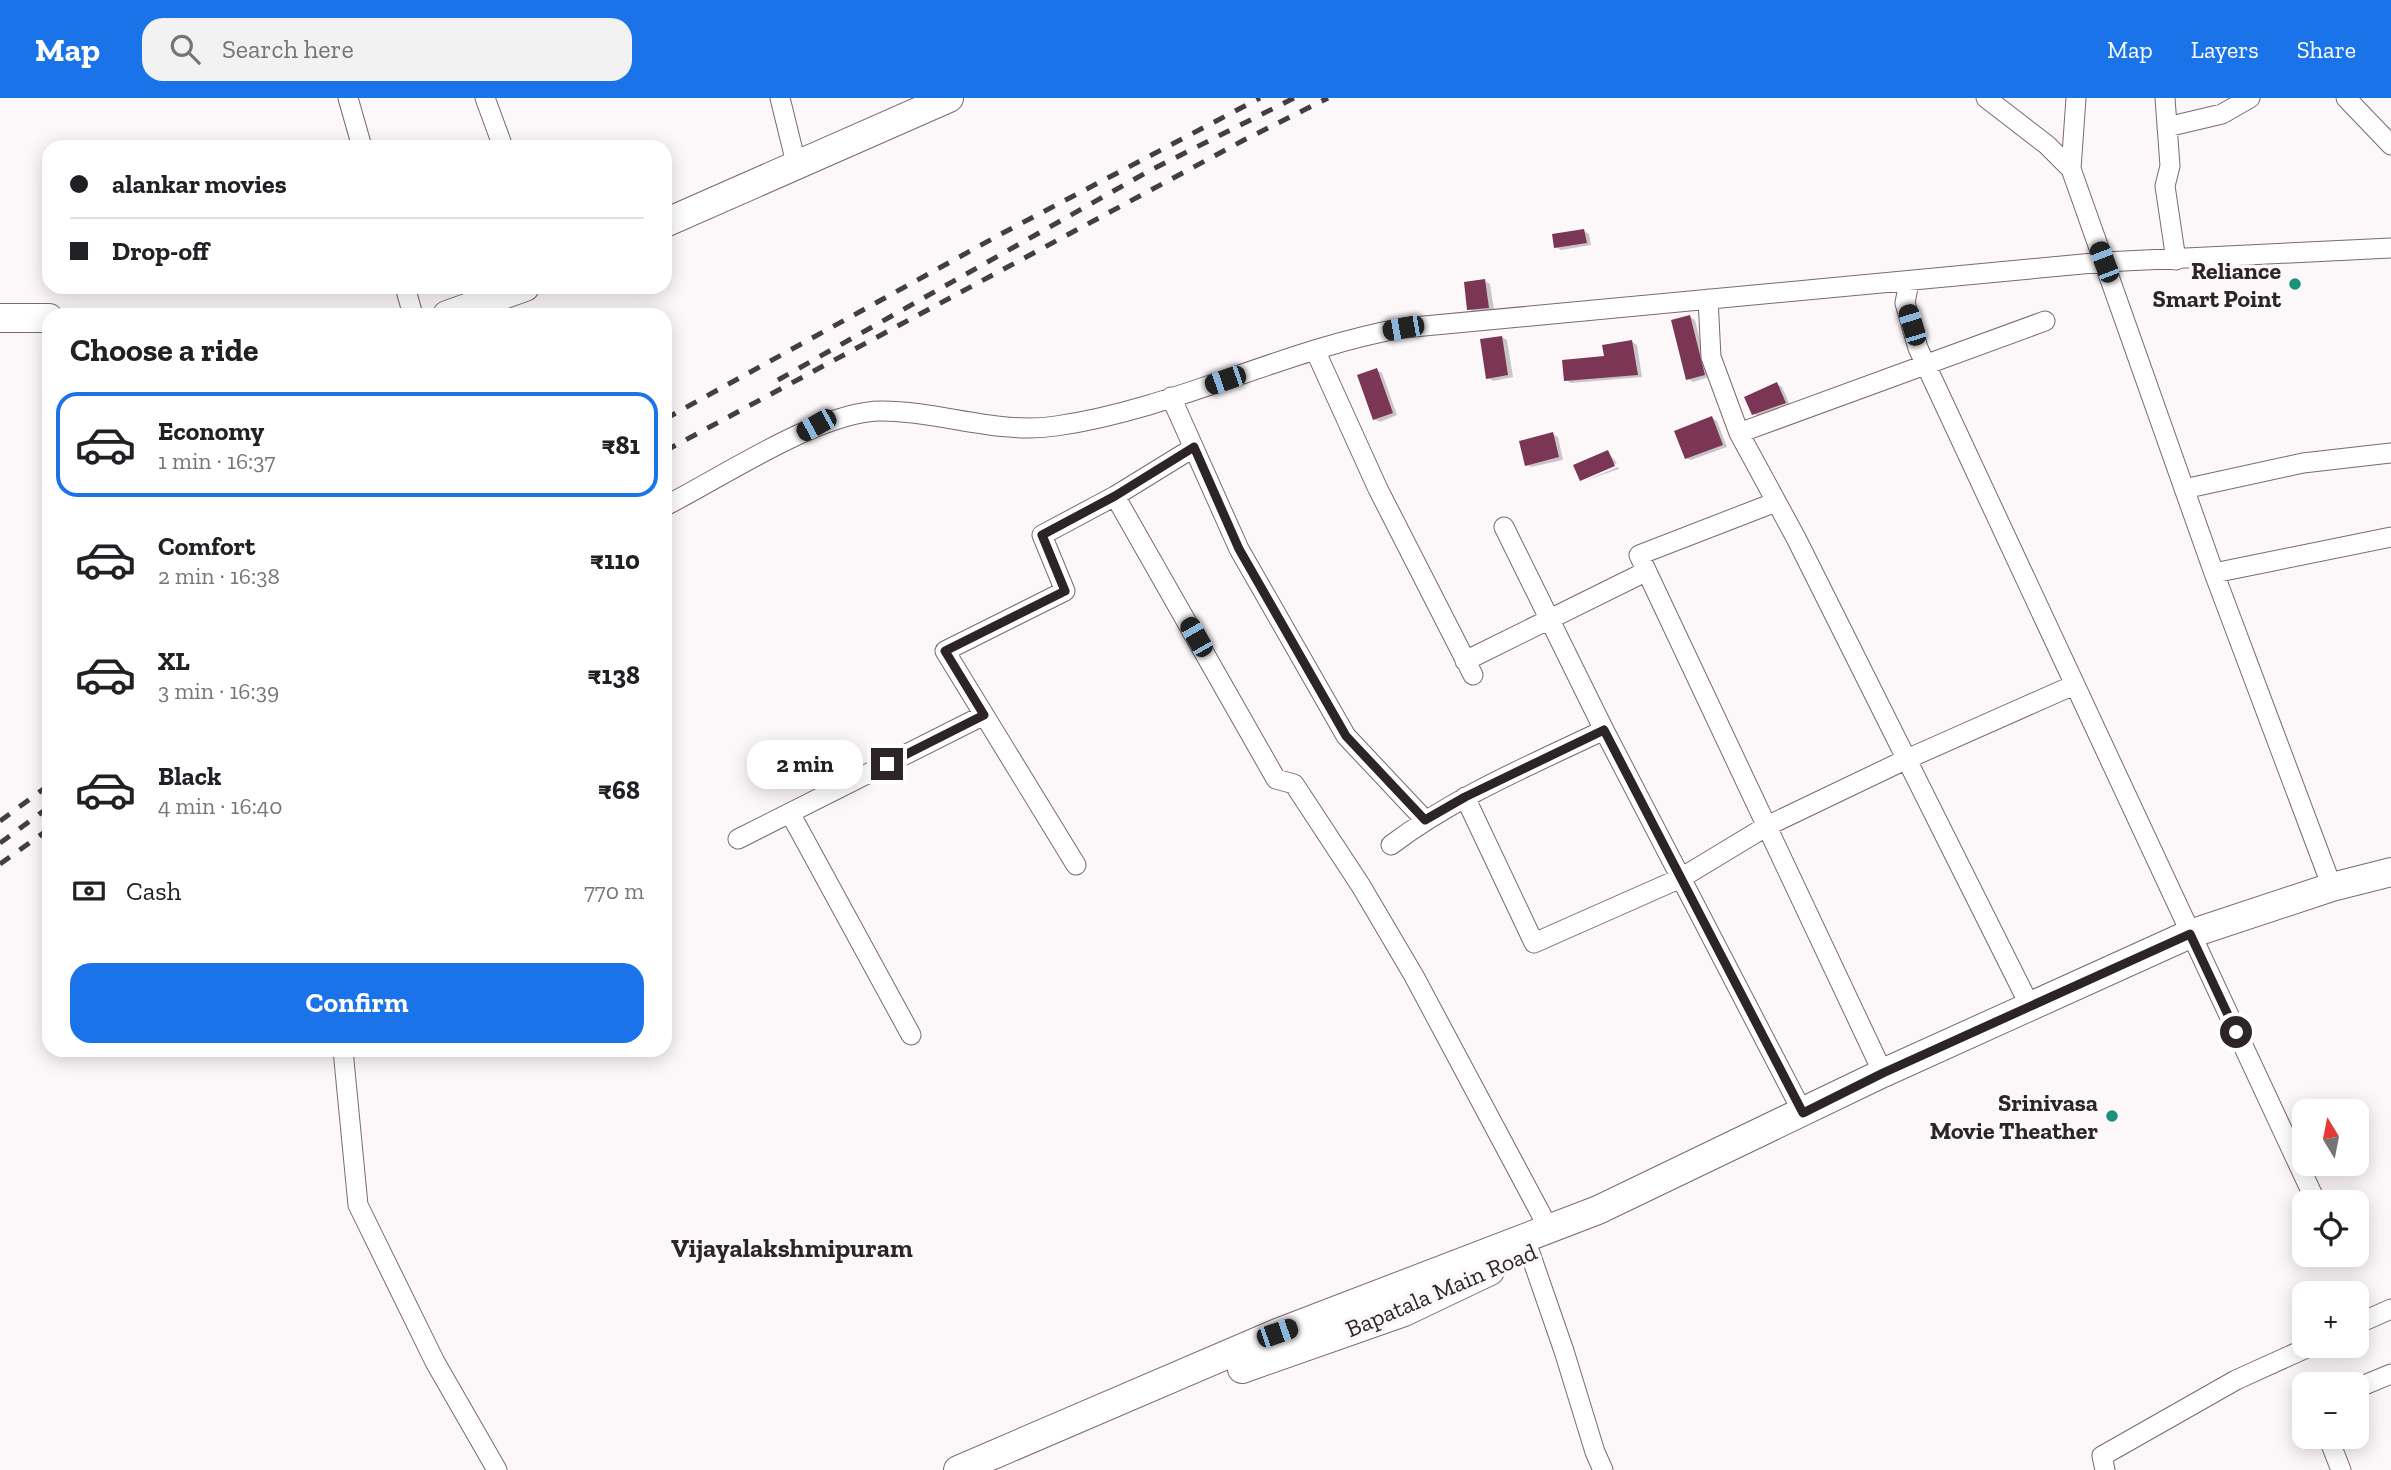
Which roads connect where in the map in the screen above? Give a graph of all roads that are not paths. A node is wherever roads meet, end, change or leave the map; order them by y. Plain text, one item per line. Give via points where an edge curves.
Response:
1 (348, 98) edge
2 (485, 98) edge
3 (780, 98) edge
4 (949, 98) edge
5 (1986, 98) edge
6 (2076, 98) edge
7 (2165, 98) edge
8 (2250, 98) edge
9 (2346, 98) edge
10 (2167, 127) junction
11 (360, 140) edge
12 (500, 140) edge
13 (2391, 145) edge
14 (796, 163) junction
15 (2071, 169) junction
16 (672, 220) edge
17 (2391, 248) edge
18 (2176, 260) junction
19 (2104, 262) junction
20 (1909, 282) junction
21 (505, 294) edge
22 (1708, 299) junction
23 (466, 308) edge
24 (0, 318) edge
25 (42, 318) edge
26 (2045, 321) dead end
27 (1315, 350) junction
28 (1926, 364) junction
29 (1171, 397) junction
30 (1739, 433) junction
31 (1194, 447) junction
32 (2391, 453) edge
33 (2184, 489) junction
34 (1115, 496) junction
35 (672, 502) edge
36 (1776, 502) junction
37 (1504, 527) dead end
38 (2391, 537) edge
39 (1645, 572) junction
40 (2214, 573) junction
41 (1551, 618) junction
42 (2074, 685) junction
43 (984, 715) junction
44 (1604, 730) junction
45 (1907, 759) junction
46 (1465, 797) junction
47 (790, 813) junction
48 (1425, 820) junction
49 (1767, 826) junction
50 (738, 839) dead end
51 (1391, 845) dead end
52 (1076, 865) dead end
53 (2391, 872) edge
54 (1681, 878) junction
55 (2332, 887) junction
56 (2190, 934) junction
57 (2029, 1006) junction
58 (911, 1035) dead end
59 (344, 1057) edge
60 (1883, 1073) junction
61 (1803, 1113) junction
62 (2310, 1190) edge
63 (1598, 1210) junction
64 (1549, 1229) junction
65 (1525, 1246) junction
66 (2391, 1309) edge
67 (2369, 1319) edge
68 (2292, 1355) edge
69 (2391, 1374) edge
70 (2369, 1383) edge
71 (2333, 1449) edge
72 (497, 1470) edge
73 (958, 1470) edge
74 (1006, 1470) edge
75 (1603, 1470) edge
76 (2105, 1470) edge
77 (2341, 1470) edge

1 - 11 street
2 - 12 street
3 - 14 street
4 - 14 main road
5 - 15 street
6 - 15 street
7 - 10 street
8 - 10 street via 2222,114
9 - 13 street
10 - 18 street via 2170,166 2165,186
14 - 16 main road
15 - 19 street
17 - 18 street
18 - 19 street
19 - 20 street
19 - 33 street
20 - 22 street
20 - 28 street via 1905,303
21 - 23 main road
22 - 27 street via 1403,328
22 - 30 street via 1711,357
24 - 25 main road
26 - 28 street
27 - 29 street
27 - 41 street via 1378,489 1469,668
28 - 30 street
28 - 42 street
29 - 31 street
29 - 35 street via 1055,427 1014,429 962,418 880,411 816,425
30 - 36 street
31 - 34 street
31 - 48 street via 1239,549 1346,736
32 - 33 street via 2303,463
33 - 40 street
34 - 43 street via 1042,535 1065,591 945,651
34 - 64 street via 1276,779 1294,784 1361,886
36 - 39 street via 1639,555
36 - 45 street
37 - 41 street
38 - 40 street
39 - 41 street
39 - 49 street
40 - 55 street
41 - 44 street
42 - 45 street
42 - 56 street
43 - 47 street
43 - 52 street
44 - 46 street
44 - 54 street
45 - 49 street
45 - 57 street
46 - 48 street
46 - 54 street via 1534,943
47 - 50 street
47 - 58 street
48 - 51 street
49 - 54 street
49 - 60 street
53 - 55 main road, Bapatala Main Road
54 - 61 street
55 - 56 main road, Bapatala Main Road
56 - 57 main road, Bapatala Main Road
56 - 62 street
57 - 60 main road, Bapatala Main Road
59 - 72 street via 358,1205 435,1362
60 - 61 main road, Bapatala Main Road
61 - 63 main road, Bapatala Main Road
63 - 64 main road, Bapatala Main Road
63 - 65 main road, Bapatala Main Road via 1575,1231
64 - 65 main road, Bapatala Main Road
65 - 73 main road, Bapatala Main Road via 1277,1333
65 - 74 main road, Bapatala Main Road via 1404,1312 1271,1356
65 - 75 street
66 - 67 street
68 - 76 street via 2236,1380 2102,1456
69 - 70 street
71 - 77 street

